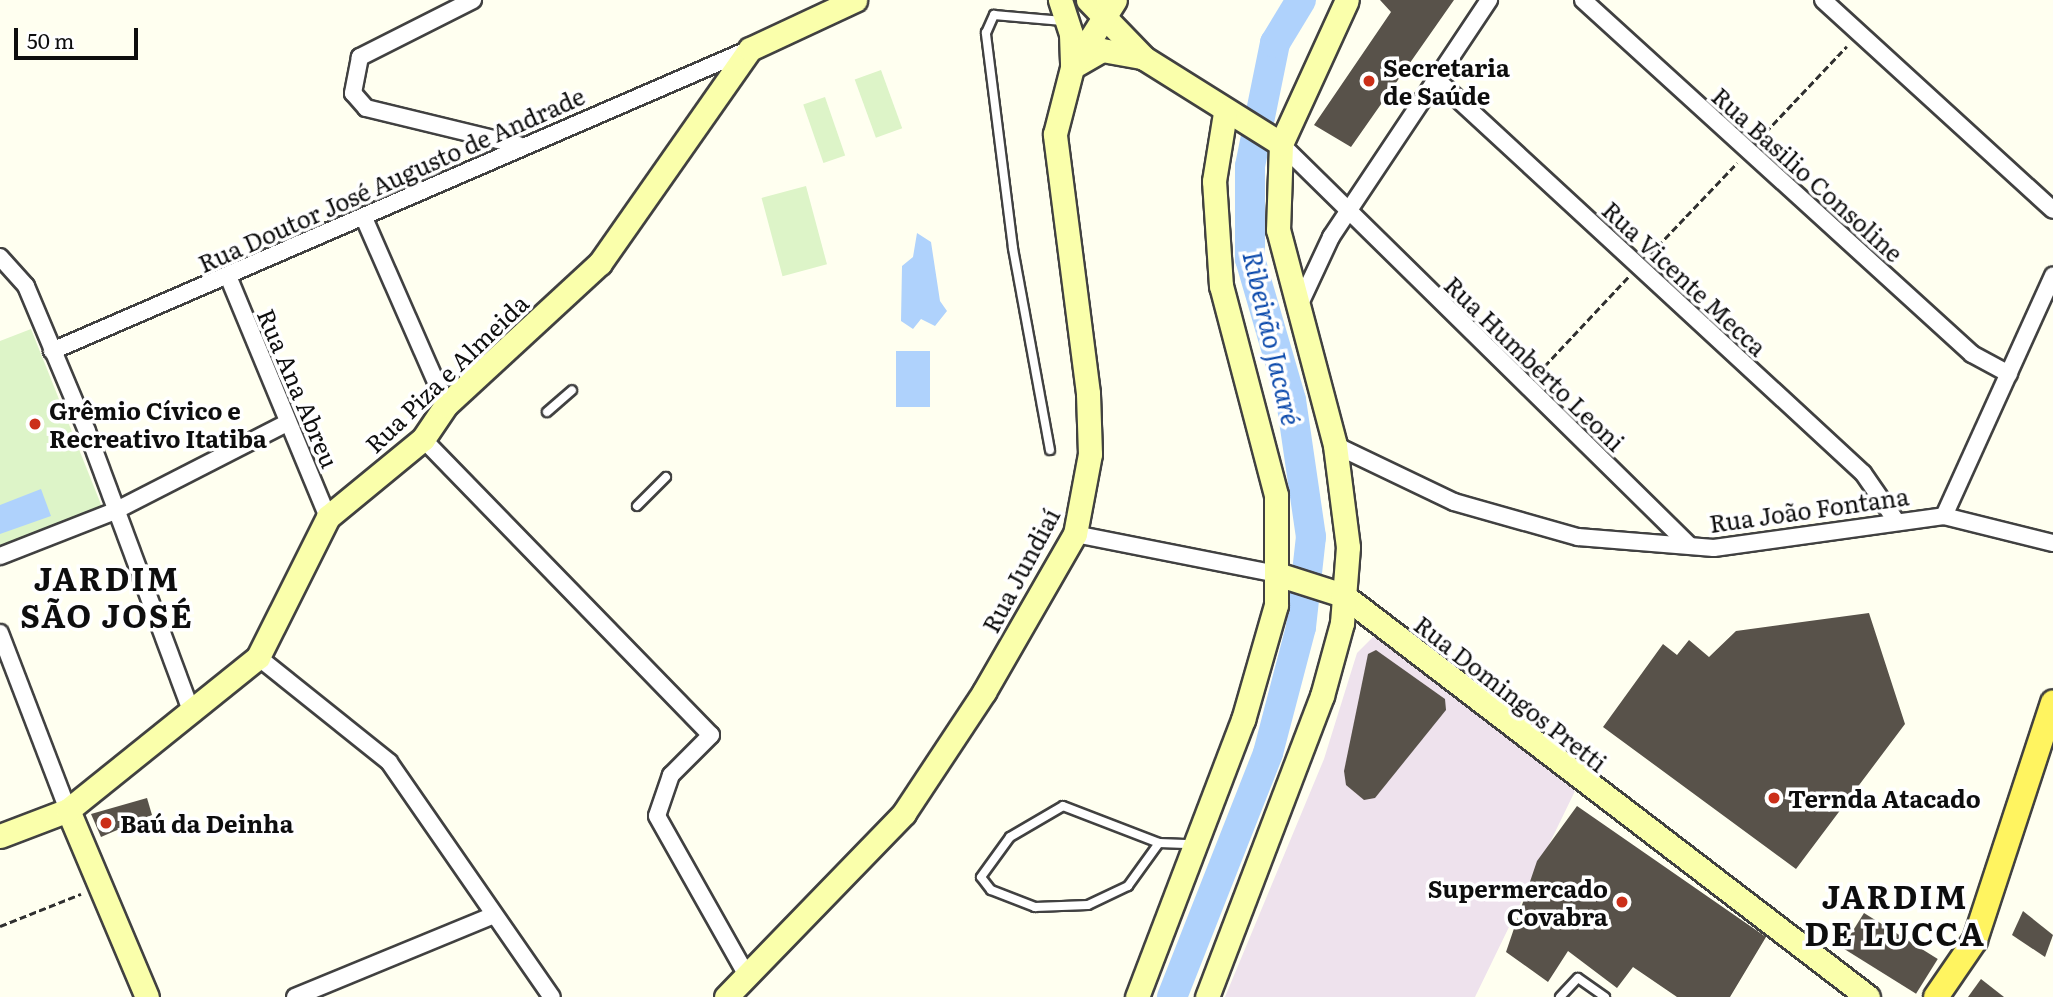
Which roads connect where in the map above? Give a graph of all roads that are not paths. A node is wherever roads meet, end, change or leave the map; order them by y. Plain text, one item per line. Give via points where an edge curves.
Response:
1 (473, 0) edge
2 (855, 0) edge
3 (1060, 0) edge
4 (1347, 0) edge
5 (1489, 0) edge
6 (1583, 0) edge
7 (1823, 0) edge
8 (1102, 5) edge
9 (1068, 22) junction
10 (750, 49) junction
11 (1144, 58) junction
12 (1072, 68) junction
13 (1436, 79) junction
14 (1230, 116) junction
15 (1274, 140) junction
16 (519, 145) junction
17 (2053, 210) edge
18 (1348, 213) junction
19 (364, 218) junction
20 (0, 257) edge
21 (228, 276) junction
22 (2053, 276) edge
23 (1296, 312) junction
24 (52, 351) junction
25 (2009, 374) junction
26 (572, 390) dead end
27 (446, 405) junction
28 (547, 412) dead end
29 (287, 423) junction
30 (423, 439) junction
31 (1335, 445) junction
32 (1050, 450) dead end
33 (666, 477) dead end
34 (637, 506) dead end
35 (115, 512) junction
36 (1944, 516) junction
37 (328, 517) junction
38 (1894, 518) junction
39 (1074, 534) junction
40 (2053, 543) edge
41 (1689, 545) junction
42 (0, 556) edge
43 (1282, 575) junction
44 (1339, 595) junction
45 (0, 633) edge
46 (258, 657) junction
47 (2053, 704) edge
48 (191, 710) junction
49 (68, 810) junction
50 (0, 836) edge
51 (1159, 843) junction
52 (1195, 844) junction
53 (494, 915) junction
54 (746, 974) junction
55 (147, 997) edge
56 (295, 997) edge
57 (552, 997) edge
58 (726, 997) edge
59 (1137, 997) edge
60 (1207, 997) edge
61 (1560, 997) edge
62 (1605, 997) edge
63 (1868, 997) edge
64 (1936, 997) edge

1 - 16 street via 360,57 353,93 366,108
2 - 10 main road
3 - 9 main road
4 - 15 main road
5 - 13 street
6 - 25 street, Rua Basilio Consoline via 1972,354
7 - 17 street
8 - 11 main road
8 - 12 main road, Rua Jundiaí
9 - 12 main road
9 - 32 lane via 994,15 986,33 1013,248
10 - 16 street, Rua Doutor José Augusto de Andrade
10 - 27 main road, Rua Piza e Almeida via 608,254
11 - 12 main road via 1102,50
11 - 14 main road
12 - 39 main road, Rua Jundiaí via 1055,134 1088,393 1090,454
13 - 18 street
13 - 38 street, Rua Vicente Mecca via 1863,473
14 - 15 main road
14 - 43 main road via 1214,181 1221,286 1276,495
15 - 18 street, Rua Humberto Leoni
15 - 23 main road via 1278,230
16 - 19 street, Rua Doutor José Augusto de Andrade
18 - 23 street
18 - 41 street, Rua Humberto Leoni
19 - 21 street, Rua Doutor José Augusto de Andrade
19 - 27 street
20 - 24 street via 26,286
21 - 24 street, Rua Doutor José Augusto de Andrade
21 - 29 street, Rua Ana Abreu
22 - 25 street
23 - 31 main road
24 - 35 street
25 - 36 street
26 - 28 lane
27 - 30 main road, Rua Piza e Almeida
29 - 35 street
29 - 37 street, Rua Ana Abreu
30 - 37 main road, Rua Piza e Almeida
30 - 54 street via 711,735 671,775 657,816
31 - 41 street, Rua João Fontana via 1454,502 1578,537
31 - 44 main road via 1348,547
33 - 34 lane
35 - 42 street
35 - 48 street
36 - 38 street, Rua João Fontana
36 - 40 street, Rua João Fontana
37 - 46 main road, Rua Piza e Almeida
38 - 41 street, Rua João Fontana via 1714,548
39 - 43 street, Rua Domingos Pretti
39 - 54 main road, Rua Jundiaí via 984,692 904,813
43 - 44 main road, Rua Domingos Pretti
43 - 52 main road via 1243,720
44 - 60 main road via 1322,696
44 - 63 main road, Rua Domingos Pretti
45 - 49 street
46 - 48 main road, Rua Piza e Almeida
46 - 53 street via 389,762
47 - 64 main road via 1975,940
48 - 49 main road, Rua Piza e Almeida
49 - 50 main road, Rua Piza e Almeida
49 - 55 main road
51 - 51 lane via 1063,806 1010,837 981,877 991,890 1035,907 1088,905 1128,886
51 - 52 lane
52 - 59 main road
53 - 56 street
53 - 57 street
54 - 58 main road, Rua Jundiaí
61 - 62 lane via 1578,978

